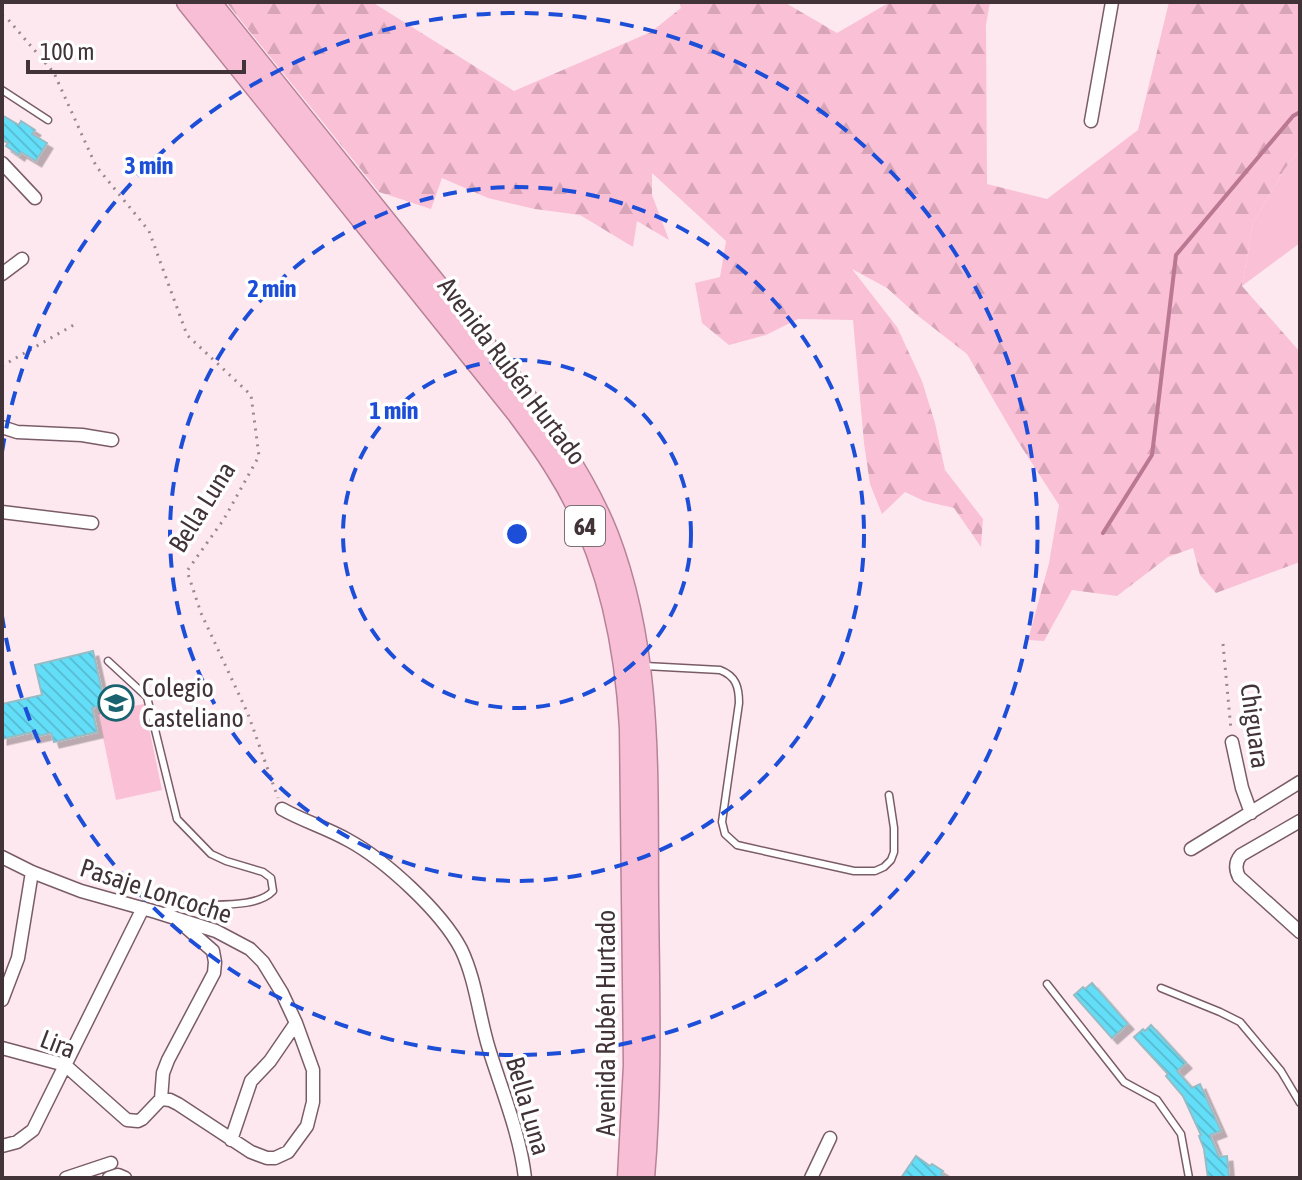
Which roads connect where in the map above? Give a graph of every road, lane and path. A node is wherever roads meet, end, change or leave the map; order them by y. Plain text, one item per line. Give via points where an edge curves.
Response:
1 (187, 2) edge
2 (210, 2) edge
3 (1112, 2) edge
4 (2, 16) edge
5 (2, 90) edge
6 (48, 120) dead end
7 (1091, 121) dead end
8 (2, 163) edge
9 (35, 198) dead end
10 (22, 259) dead end
11 (2, 274) edge
12 (77, 323) dead end
13 (2, 366) edge
14 (2, 427) edge
15 (112, 440) dead end
16 (2, 512) edge
17 (92, 523) dead end
18 (1223, 644) dead end
19 (108, 661) dead end
20 (641, 666) junction
21 (1232, 742) joint
22 (1300, 782) edge
23 (889, 795) dead end
24 (282, 809) joint
25 (1251, 813) junction
26 (1297, 826) edge
27 (1191, 849) dead end
28 (2, 857) edge
29 (32, 872) junction
30 (150, 910) junction
31 (177, 919) junction
32 (1300, 932) edge
33 (1047, 984) dead end
34 (1161, 988) dead end
35 (2, 1000) edge
36 (296, 1023) junction
37 (2, 1048) edge
38 (65, 1065) junction
39 (161, 1099) junction
40 (1300, 1103) edge
41 (830, 1138) dead end
42 (231, 1140) junction
43 (2, 1146) edge
44 (111, 1163) dead end
45 (66, 1178) edge
46 (109, 1178) edge
47 (125, 1178) edge
48 (525, 1178) edge
49 (628, 1178) edge
50 (644, 1178) edge
51 (811, 1178) edge
52 (1189, 1178) edge

1 - 49 highway, Avenida Rubén Hurtado / 64 via 517,413 573,499 606,580 626,676 630,728 634,1087
2 - 20 highway, Avenida Rubén Hurtado / 64 via 502,366 567,455 613,550
3 - 7 street
4 - 24 path, Bella Luna via 54,73 96,166 149,231 187,335 251,395 259,456 187,571
5 - 6 lane
8 - 9 street
10 - 11 street
12 - 13 path
14 - 15 street
16 - 17 street
18 - 21 path, Chiguara
19 - 30 lane via 147,697 177,819 211,854 263,872 273,884 266,898 249,902
20 - 23 lane via 720,670 738,686 722,822 725,834 737,845 875,871 894,852
20 - 50 highway, Avenida Rubén Hurtado / 64 via 646,710 649,1039
21 - 25 street, Chiguara
22 - 25 street
24 - 48 street, Bella Luna via 369,853 421,899 461,949
25 - 27 street
26 - 32 street via 1241,855 1236,866 1239,877
28 - 29 street, Pasaje Loncoche
29 - 30 street, Pasaje Loncoche
29 - 35 street via 18,958
30 - 31 street, Pasaje Loncoche
30 - 38 street
31 - 36 street, Pasaje Loncoche via 250,949 263,962
31 - 39 street via 213,951 215,962 205,994 163,1073
33 - 52 lane via 1124,1082 1157,1100 1181,1134
34 - 40 lane via 1240,1022
36 - 42 street via 251,1081
36 - 42 street, Pasaje Loncoche via 313,1070 307,1126 288,1152 275,1158
37 - 38 street, Lira
38 - 39 street, Lira via 127,1120 142,1119
38 - 43 street via 33,1130
39 - 42 street via 178,1104
41 - 51 street
44 - 45 street
46 - 47 street

